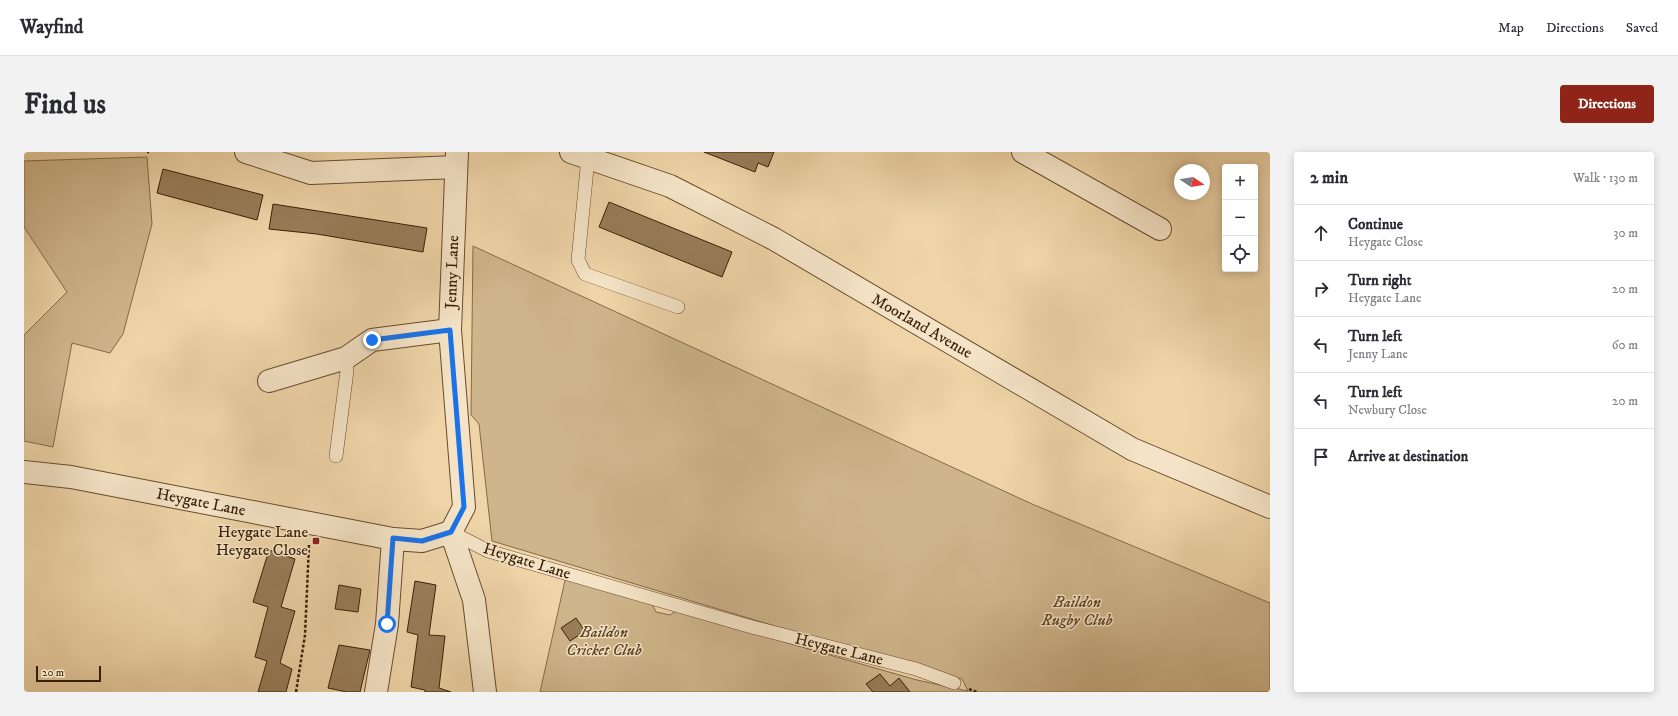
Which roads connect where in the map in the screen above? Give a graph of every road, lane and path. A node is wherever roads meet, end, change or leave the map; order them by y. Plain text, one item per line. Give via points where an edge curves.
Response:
1 (246, 152) edge
2 (1023, 152) edge
3 (579, 155) edge
4 (457, 159) edge
5 (1160, 229) dead end
6 (678, 307) dead end
7 (450, 330) junction
8 (346, 358) junction
9 (270, 381) dead end
10 (336, 456) dead end
11 (24, 472) edge
12 (1270, 506) edge
13 (310, 523) junction
14 (451, 532) junction
15 (393, 538) junction
16 (954, 683) dead end
17 (296, 692) edge
18 (376, 692) edge
19 (485, 692) edge

1 - 4 street via 311,174
2 - 5 street
3 - 6 lane via 578,260 585,274
3 - 12 street, Moorland Avenue via 670,186 739,221 1132,448
4 - 7 street, Jenny Lane
7 - 8 street via 372,340
7 - 14 street, Jenny Lane via 464,507
8 - 9 street
8 - 10 lane via 347,371
11 - 13 street, Heygate Lane via 71,477
13 - 15 street, Heygate Lane
13 - 17 path via 304,635
14 - 15 street, Heygate Lane via 422,541
14 - 16 lane, Heygate Lane via 488,551 752,627 916,669
14 - 19 street via 474,600
15 - 18 street via 387,624

